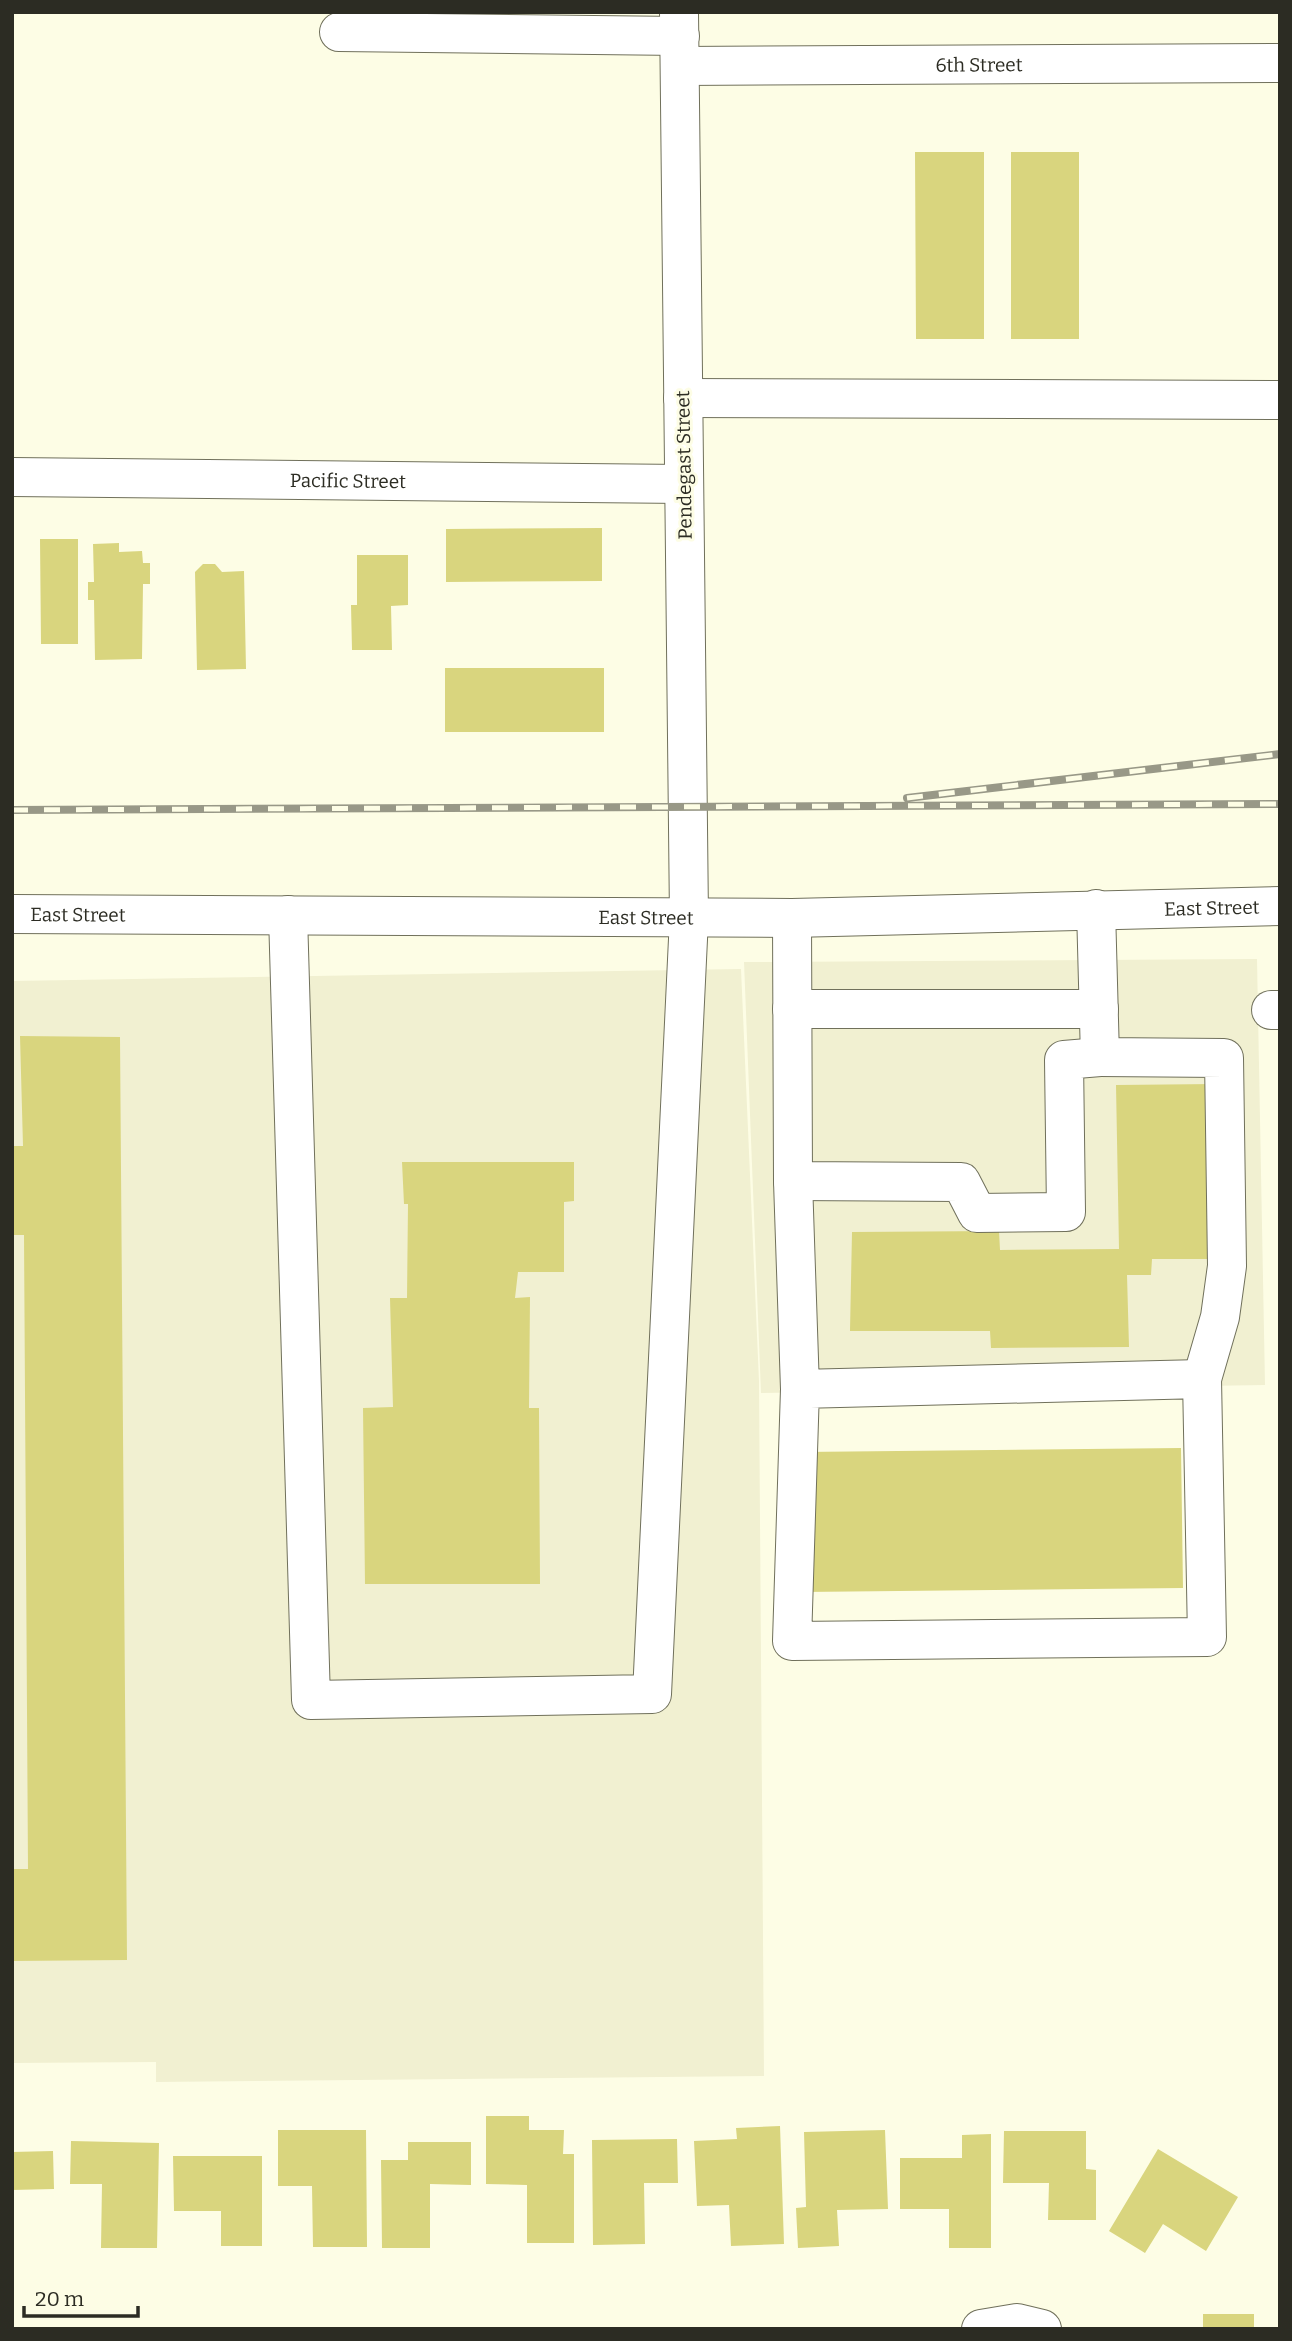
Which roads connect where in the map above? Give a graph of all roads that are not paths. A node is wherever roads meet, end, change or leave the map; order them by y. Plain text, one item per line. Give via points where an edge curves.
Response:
1 (339, 32) dead end
2 (680, 38) edge
3 (1280, 63) edge
4 (683, 398) junction
5 (1280, 400) edge
6 (12, 477) edge
7 (684, 485) junction
8 (1280, 906) edge
9 (1096, 909) junction
10 (12, 914) edge
11 (288, 915) junction
12 (689, 918) junction
13 (792, 918) junction
14 (792, 1009) junction
15 (1099, 1009) junction
16 (1100, 1057) junction
17 (793, 1181) junction
18 (1202, 1379) junction
19 (800, 1389) junction
20 (981, 2329) edge
21 (1042, 2329) edge

1 - 2 street, 6th Street
2 - 3 street, 6th Street
2 - 4 street, Pendegast Street
4 - 5 street
4 - 7 street, Pendegast Street
6 - 7 street, Pacific Street
7 - 12 street, Pendegast Street
8 - 9 street, East Street
9 - 13 street, East Street
9 - 15 street
10 - 11 street, East Street
11 - 12 street, East Street
11 - 12 street, Pendegast Street via 311,1700 652,1694
12 - 13 street, East Street
13 - 14 street
14 - 15 street
14 - 17 street
15 - 16 street
16 - 17 street via 1064,1060 1066,1212 978,1213 961,1182
16 - 18 street via 1224,1058 1227,1266 1220,1317
17 - 19 street
18 - 19 street
18 - 19 street via 1207,1637 792,1641
20 - 21 street via 1017,2323

